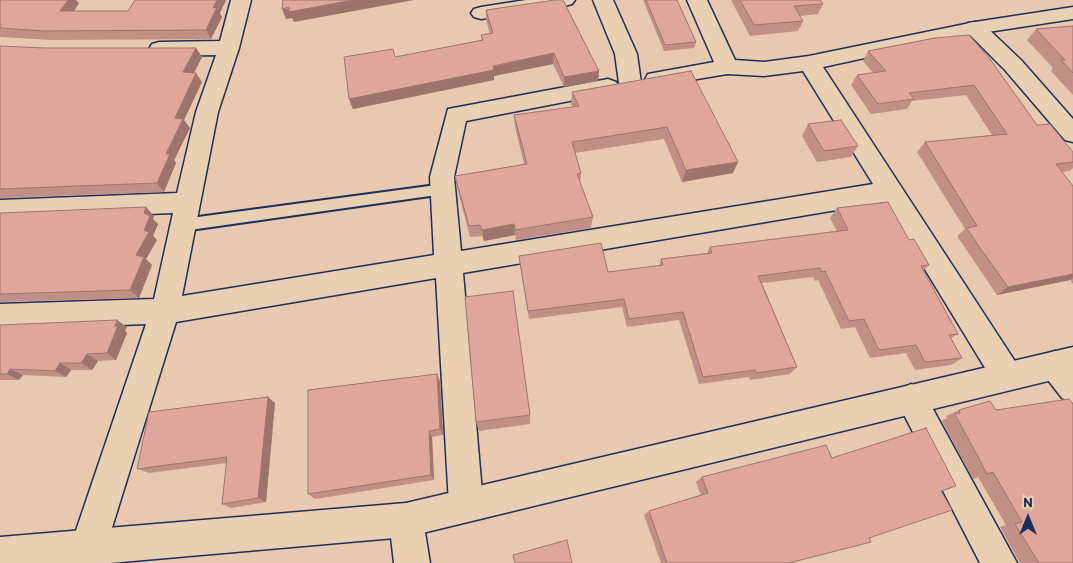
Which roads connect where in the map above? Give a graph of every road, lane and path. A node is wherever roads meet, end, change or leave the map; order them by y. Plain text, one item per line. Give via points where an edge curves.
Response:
1 (244, 0) edge
2 (565, 0) edge
3 (603, 0) edge
4 (697, 0) edge
5 (1065, 0) edge
6 (1073, 8) edge
7 (1073, 13) edge
8 (481, 14) dead end
9 (974, 28) junction
10 (229, 48) junction
11 (140, 49) edge
12 (809, 63) junction
13 (727, 67) junction
14 (630, 84) junction
15 (1073, 134) edge
16 (444, 189) junction
17 (891, 191) junction
18 (0, 210) edge
19 (185, 214) junction
20 (449, 263) junction
21 (165, 310) junction
22 (0, 317) edge
23 (1064, 363) edge
24 (1007, 376) junction
25 (1073, 388) edge
26 (911, 400) junction
27 (466, 504) junction
28 (406, 520) junction
29 (0, 555) edge
30 (86, 556) edge
31 (412, 563) edge
32 (999, 563) edge

1 - 10 street
2 - 8 street
3 - 14 street via 626,54
4 - 13 street
5 - 6 street
7 - 9 street
9 - 12 street
9 - 15 street via 1013,65
10 - 11 street
10 - 19 street via 207,112
12 - 13 street via 764,69
12 - 17 street
13 - 14 street
14 - 16 street via 456,115 442,177
16 - 19 lane
16 - 20 street
17 - 20 street
17 - 24 street
18 - 19 street
19 - 21 street
20 - 21 street
20 - 27 street
21 - 22 street
21 - 30 street
23 - 24 street
23 - 25 street
24 - 26 street
26 - 27 street
26 - 32 street
27 - 28 street
28 - 30 street
28 - 31 street
29 - 30 street

